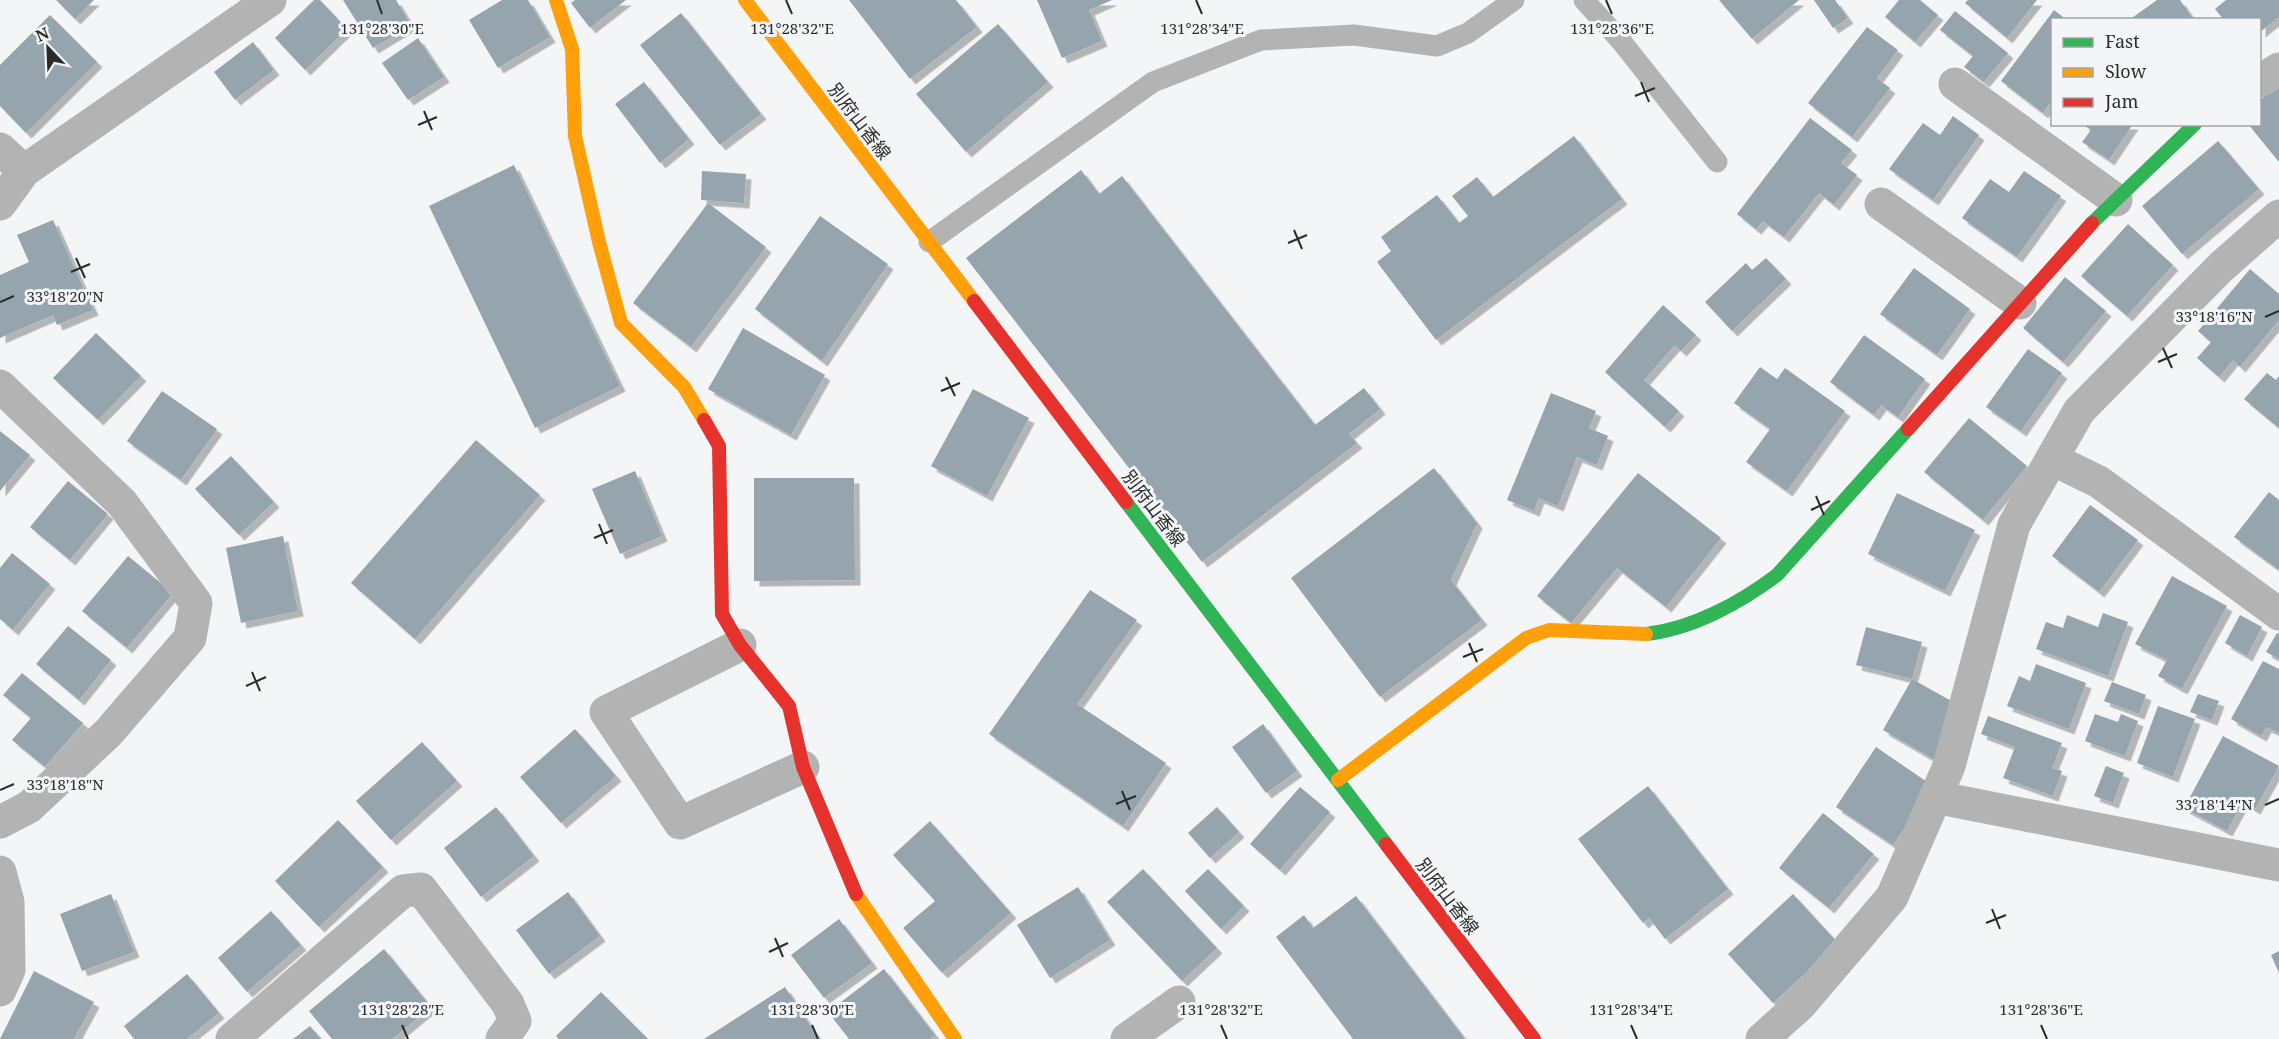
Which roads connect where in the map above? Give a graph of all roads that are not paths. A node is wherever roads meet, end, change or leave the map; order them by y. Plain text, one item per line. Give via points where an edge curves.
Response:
1 (270, 0) edge
2 (556, 0) edge
3 (745, 0) edge
4 (1514, 0) edge
5 (1584, 0) edge
6 (2279, 69) edge
7 (2261, 80) edge
8 (1954, 84) dead end
9 (2193, 126) edge
10 (0, 149) edge
11 (1717, 162) dead end
12 (24, 171) junction
13 (2116, 200) junction
14 (0, 204) edge
15 (1881, 204) dead end
16 (2279, 216) edge
17 (929, 242) junction
18 (2020, 303) junction
19 (0, 386) edge
20 (2052, 459) junction
21 (2279, 614) edge
22 (740, 645) junction
23 (803, 767) junction
24 (1338, 780) junction
25 (1935, 797) junction
26 (0, 822) edge
27 (2279, 865) edge
28 (0, 872) edge
29 (0, 990) edge
30 (1179, 1002) dead end
31 (232, 1039) edge
32 (502, 1039) edge
33 (956, 1039) edge
34 (1127, 1039) edge
35 (1534, 1039) edge
36 (1762, 1039) edge

1 - 12 street
2 - 22 street via 572,49 575,136 621,323 684,387 719,446 722,614
3 - 17 street, 別府山香線
4 - 17 lane via 1468,33 1437,46 1354,35 1261,40 1153,82
5 - 11 lane
6 - 7 street
8 - 13 street
9 - 13 street
10 - 12 street
12 - 14 street
13 - 18 street
15 - 18 street
16 - 20 street via 2221,267 2079,411
17 - 24 street, 別府山香線
18 - 24 street via 1777,575 1758,589 1701,619 1664,632 1549,630 1526,638
19 - 26 street via 122,503 196,603 190,638 108,733 29,807
20 - 21 street via 2099,482
20 - 25 street via 2014,525 1949,766
22 - 23 street via 789,706
22 - 23 street via 606,712 680,823
23 - 33 street via 860,901
24 - 35 street, 別府山香線
25 - 27 street
25 - 36 street via 1892,897 1800,1005
28 - 29 street via 8,902 9,970
30 - 34 street
31 - 32 street via 403,891 421,889 508,1004 515,1021

